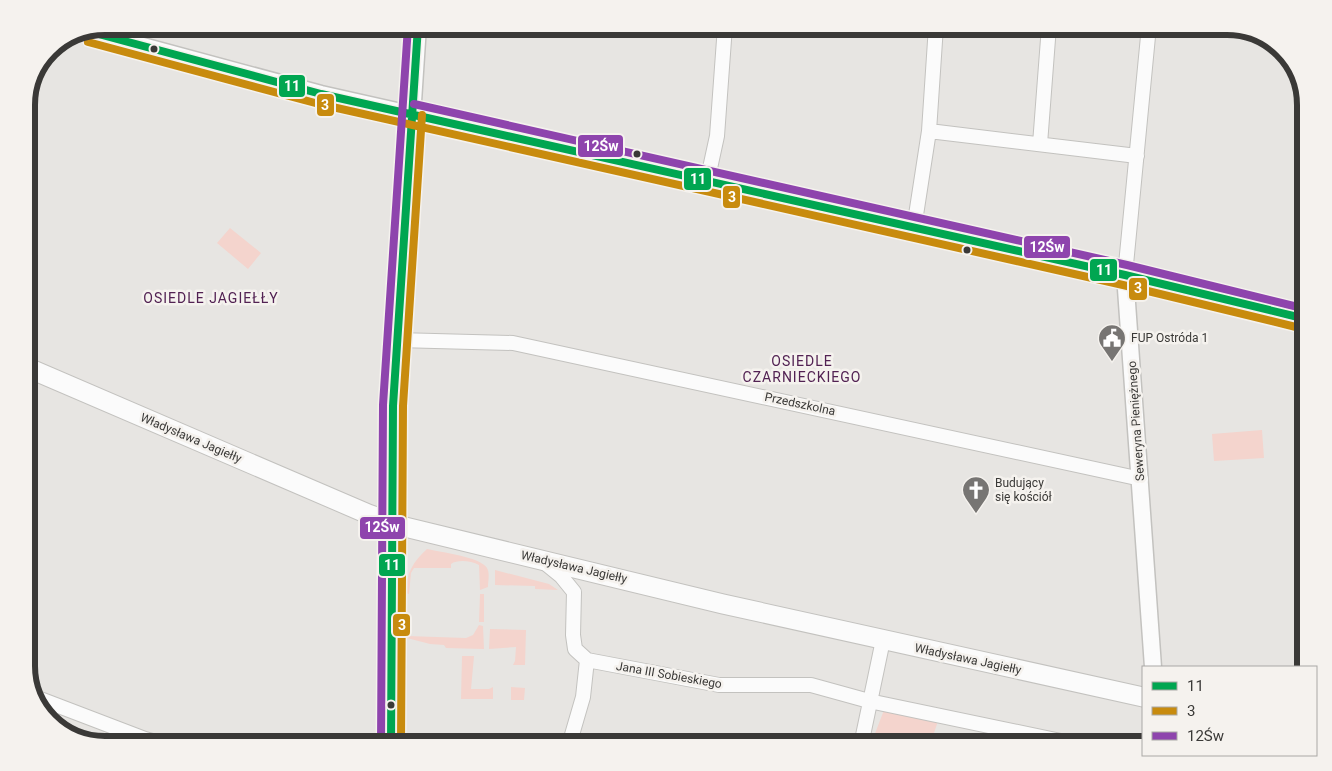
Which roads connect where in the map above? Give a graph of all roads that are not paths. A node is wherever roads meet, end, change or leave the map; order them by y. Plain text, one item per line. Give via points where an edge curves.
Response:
1 (103, 35) edge
2 (417, 35) edge
3 (724, 35) edge
4 (935, 35) edge
5 (1048, 35) edge
6 (1148, 35) edge
7 (412, 114) junction
8 (930, 131) junction
9 (1040, 144) junction
10 (1138, 156) junction
11 (707, 182) junction
12 (914, 228) junction
13 (1125, 275) junction
14 (1297, 318) edge
15 (397, 340) junction
16 (35, 371) edge
17 (1141, 478) junction
18 (393, 523) junction
19 (540, 559) junction
20 (883, 640) junction
21 (587, 660) junction
22 (1153, 666) edge
23 (1142, 697) edge
24 (44, 701) edge
25 (869, 701) junction
26 (137, 736) edge
27 (392, 736) edge
28 (572, 736) edge
29 (863, 736) edge
30 (1037, 736) edge

1 - 7 street via 271,82
2 - 7 street
3 - 11 street via 717,136
4 - 8 street
5 - 9 street
6 - 10 street, Seweryna Pieniężnego
7 - 11 street
7 - 15 street
8 - 9 street
8 - 12 street
9 - 10 street
10 - 13 street, Seweryna Pieniężnego
11 - 12 street
12 - 13 street
13 - 14 street
13 - 17 street, Seweryna Pieniężnego
15 - 17 street, Przedszkolna via 514,344
15 - 18 street via 393,406
16 - 18 main road, Władysława Jagiełły
17 - 22 street, Seweryna Pieniężnego
18 - 19 main road, Władysława Jagiełły
18 - 27 street
19 - 20 main road, Władysława Jagiełły
19 - 21 street via 574,592 575,648
20 - 23 main road, Władysława Jagiełły
20 - 25 street
21 - 25 street, Jana III Sobieskiego via 719,685 811,685
21 - 28 street via 583,697
24 - 26 street
25 - 29 street
25 - 30 street, Jana III Sobieskiego

